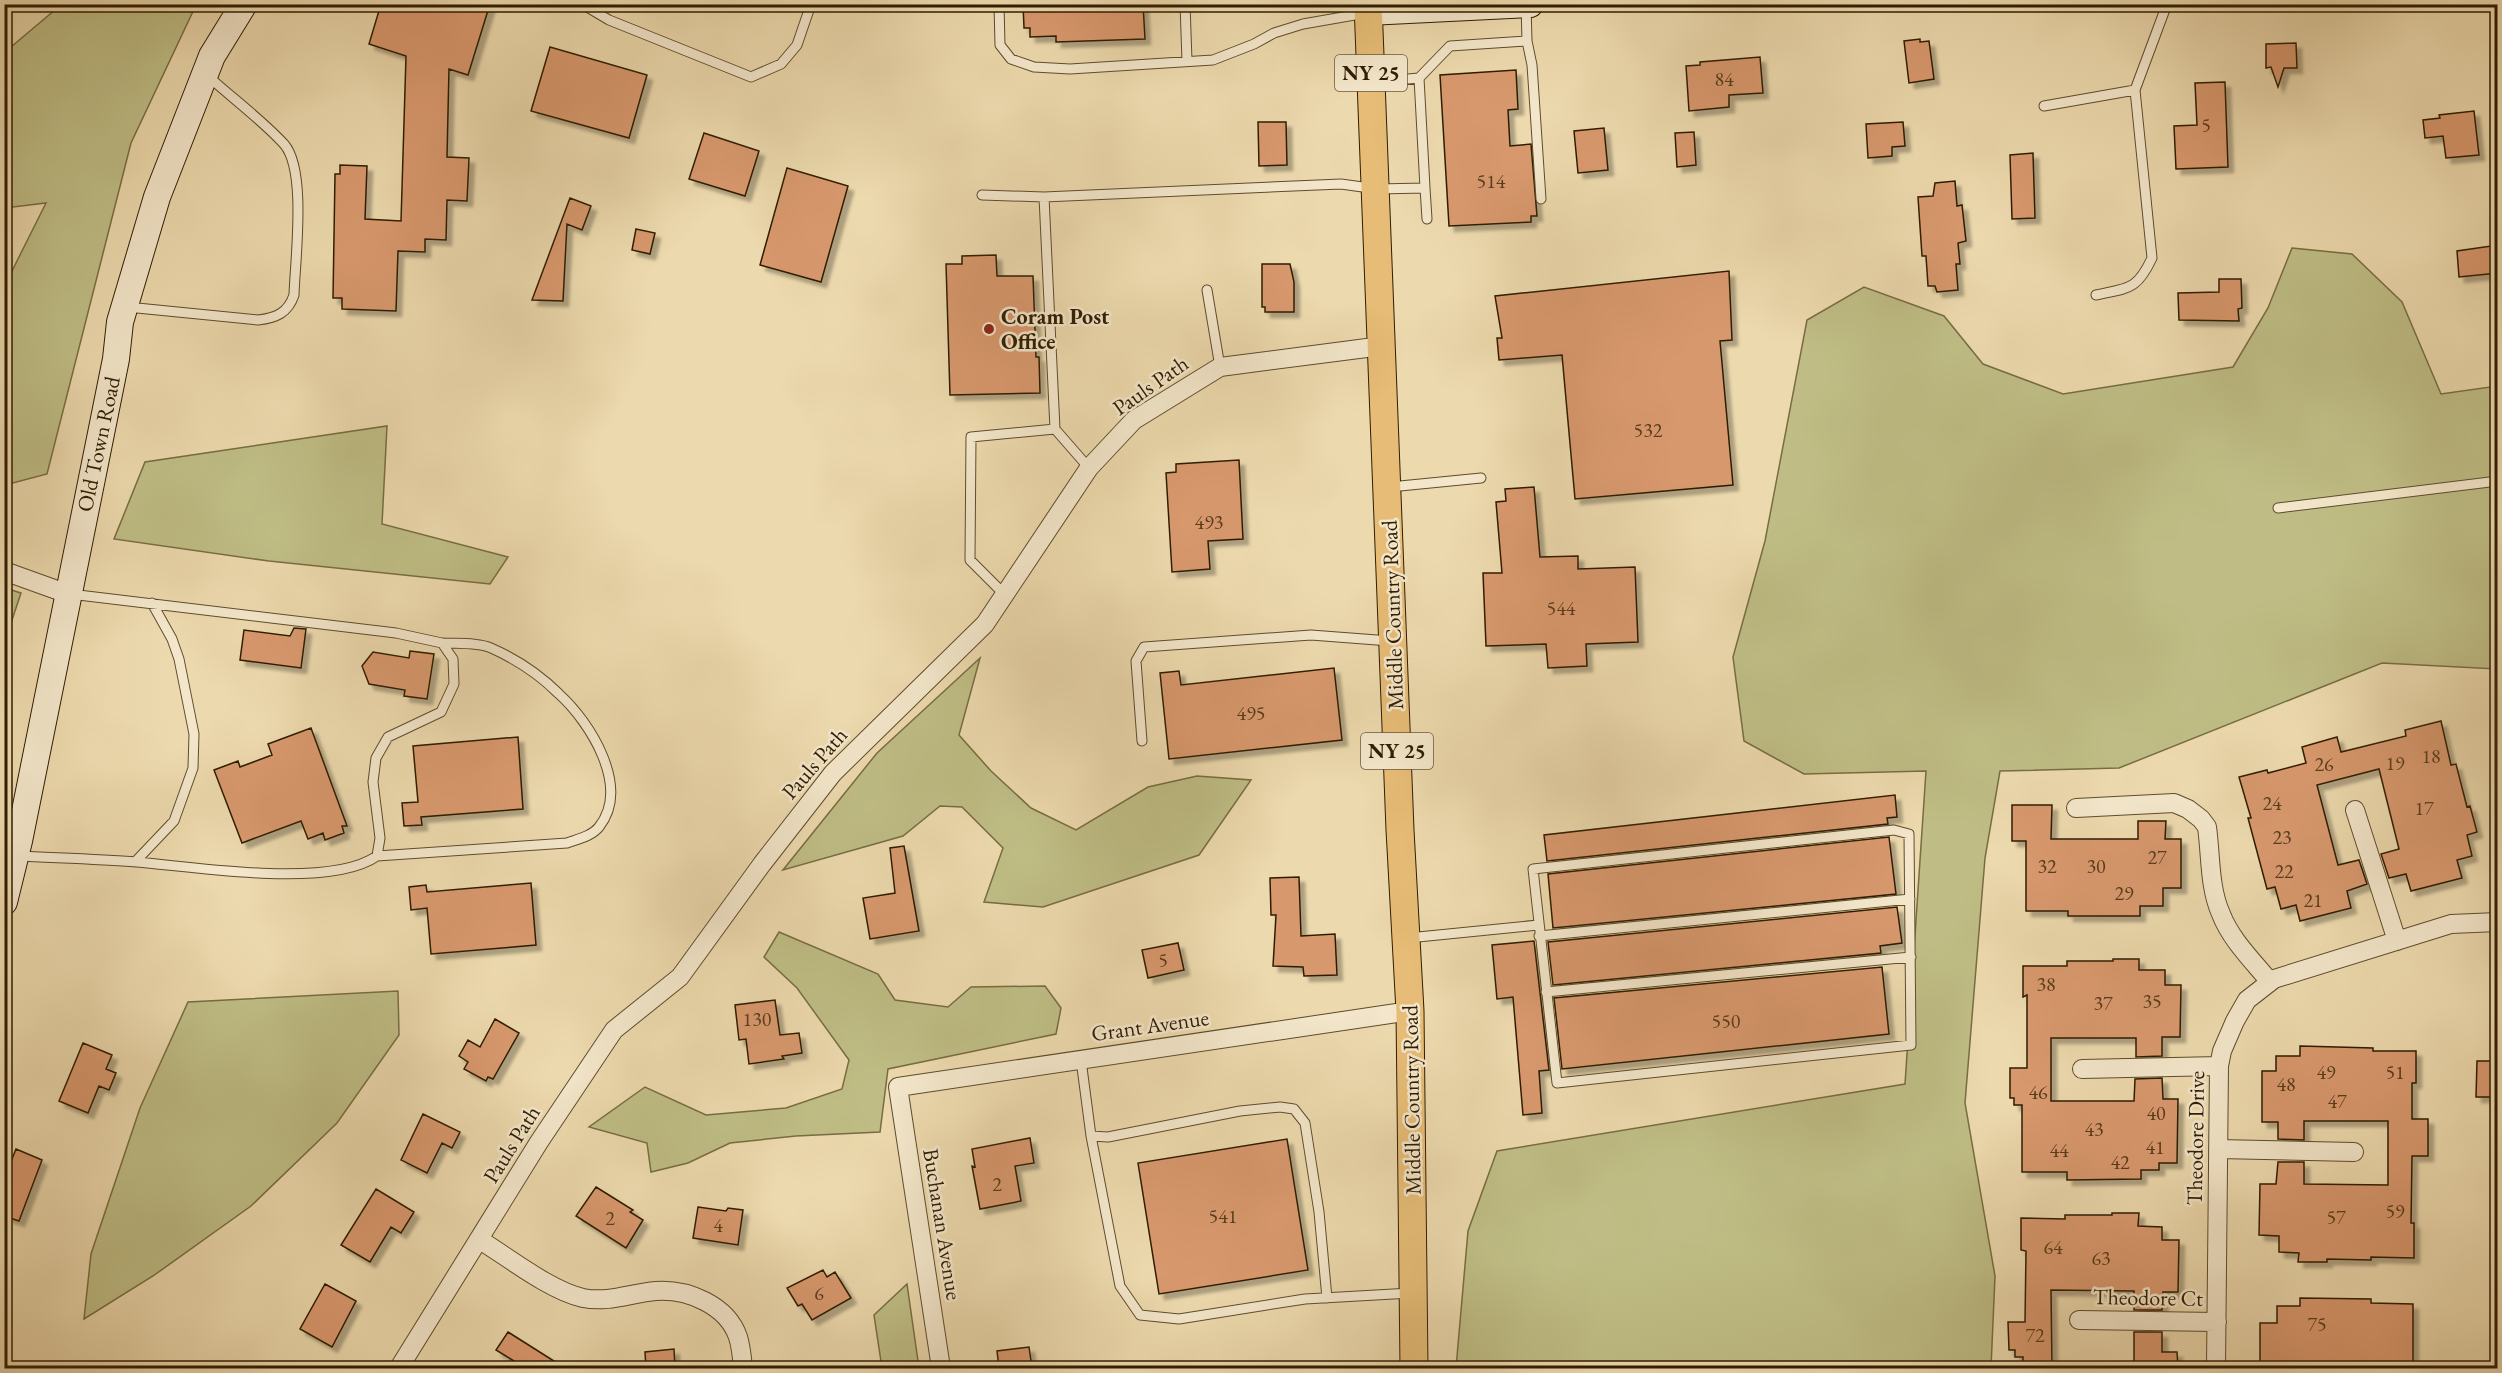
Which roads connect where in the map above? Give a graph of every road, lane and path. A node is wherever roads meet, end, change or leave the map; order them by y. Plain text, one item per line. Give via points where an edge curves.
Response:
1 (244, 4) edge
2 (582, 4) edge
3 (812, 4) edge
4 (999, 4) edge
5 (1185, 4) edge
6 (2166, 4) edge
7 (1528, 5) edge
8 (1368, 8) edge
9 (1527, 41) junction
10 (1188, 61) junction
11 (205, 74) junction
12 (1419, 78) junction
13 (1372, 83) junction
14 (2135, 90) junction
15 (2044, 106) dead end
16 (1425, 188) junction
17 (1377, 189) junction
18 (982, 195) dead end
19 (1044, 197) junction
20 (1541, 199) dead end
21 (1427, 219) dead end
22 (1207, 290) dead end
23 (2096, 295) dead end
24 (124, 307) junction
25 (1382, 346) junction
26 (1220, 367) junction
27 (1055, 429) junction
28 (1089, 468) junction
29 (1481, 478) dead end
30 (2498, 481) edge
31 (1387, 487) junction
32 (2278, 508) dead end
33 (4, 571) edge
34 (68, 594) junction
35 (1004, 594) junction
36 (152, 603) junction
37 (1393, 641) junction
38 (442, 643) junction
39 (1142, 741) dead end
40 (2076, 808) dead end
41 (2355, 810) dead end
42 (16, 856) junction
43 (377, 856) junction
44 (135, 862) junction
45 (1910, 898) junction
46 (4, 902) edge
47 (2498, 922) edge
48 (1538, 925) junction
49 (1539, 936) junction
50 (1406, 938) junction
51 (2397, 941) junction
52 (1911, 957) junction
53 (2270, 982) junction
54 (1546, 992) junction
55 (1410, 1011) junction
56 (1081, 1060) junction
57 (2219, 1066) junction
58 (2082, 1069) dead end
59 (898, 1087) joint
60 (1091, 1136) junction
61 (2218, 1149) junction
62 (2354, 1152) dead end
63 (480, 1240) junction
64 (1414, 1293) junction
65 (1327, 1298) junction
66 (2079, 1320) dead end
67 (2217, 1322) junction
68 (399, 1368) edge
69 (743, 1368) edge
70 (941, 1368) edge
71 (1414, 1368) edge
72 (2216, 1368) edge

1 - 11 main road, Old Town Road
2 - 3 lane via 609,20 751,77 781,64 796,45
4 - 10 lane via 1000,45 1011,59 1034,66 1070,69
5 - 10 lane
6 - 14 lane
7 - 8 main road
7 - 9 lane
8 - 10 lane via 1274,33 1213,60
8 - 13 main road, Middle Country Road / NY 25
9 - 12 lane via 1450,46
9 - 20 lane
11 - 24 main road, Old Town Road via 157,197
11 - 24 lane via 285,146 294,164 298,192 294,295 290,308 273,318 258,320
12 - 13 lane
12 - 16 lane
13 - 17 main road, Middle Country Road / NY 25
14 - 15 lane
14 - 23 lane via 2152,258 2136,284
16 - 17 lane
16 - 21 lane
17 - 19 lane via 1341,184
17 - 25 main road, Middle Country Road / NY 25
18 - 19 lane
19 - 27 lane
22 - 26 lane
24 - 34 main road, Old Town Road
25 - 26 street, Pauls Path
25 - 31 main road, Middle Country Road / NY 25
26 - 28 street, Pauls Path via 1134,420
27 - 28 lane
27 - 35 lane via 971,437 970,560
28 - 35 street, Pauls Path
29 - 31 lane
30 - 32 lane
31 - 37 main road, Middle Country Road / NY 25
33 - 34 street
34 - 36 lane
34 - 42 main road, Old Town Road
35 - 63 street, Pauls Path via 985,624 833,773 680,976 614,1030 538,1142
36 - 38 lane via 396,633
36 - 44 lane via 179,659 194,734 193,768 174,821
37 - 39 lane via 1311,635 1144,648 1136,661
37 - 50 main road, Middle Country Road / NY 25
38 - 43 lane via 453,659 454,684 441,712 388,737 376,758 373,782 380,838
38 - 43 lane via 489,646 521,664 560,695 603,754 610,778 605,816 599,828 567,843
40 - 53 street via 2174,803 2201,819 2207,827 2220,914
41 - 51 street
42 - 44 lane
42 - 46 main road, Old Town Road
43 - 44 lane via 365,864 268,874
45 - 48 lane via 1909,834 1894,830 1533,869
45 - 49 lane
45 - 52 lane
47 - 51 street, Theodore Drive via 2451,924
48 - 49 lane
48 - 50 lane
49 - 54 lane
50 - 55 main road, Middle Country Road / NY 25
51 - 53 street, Theodore Drive
52 - 54 lane
52 - 54 lane via 1911,1045 1557,1083
53 - 57 street, Theodore Drive via 2247,1000 2222,1051
55 - 56 street, Grant Avenue
55 - 64 main road, Middle Country Road / NY 25
56 - 59 street, Grant Avenue
56 - 60 lane
57 - 58 street
57 - 61 street, Theodore Drive
59 - 70 street, Buchanan Avenue
60 - 65 lane via 1120,1286 1140,1315 1179,1319
60 - 65 lane via 1108,1137 1240,1111 1294,1109 1305,1123
61 - 62 street
61 - 67 street, Theodore Drive
63 - 68 street, Pauls Path
63 - 69 street via 544,1281 583,1298 613,1300 656,1291 688,1294 719,1308 738,1336
64 - 65 lane
64 - 71 main road, Middle Country Road / NY 25
66 - 67 street, Theodore Ct
67 - 72 street, Theodore Drive

